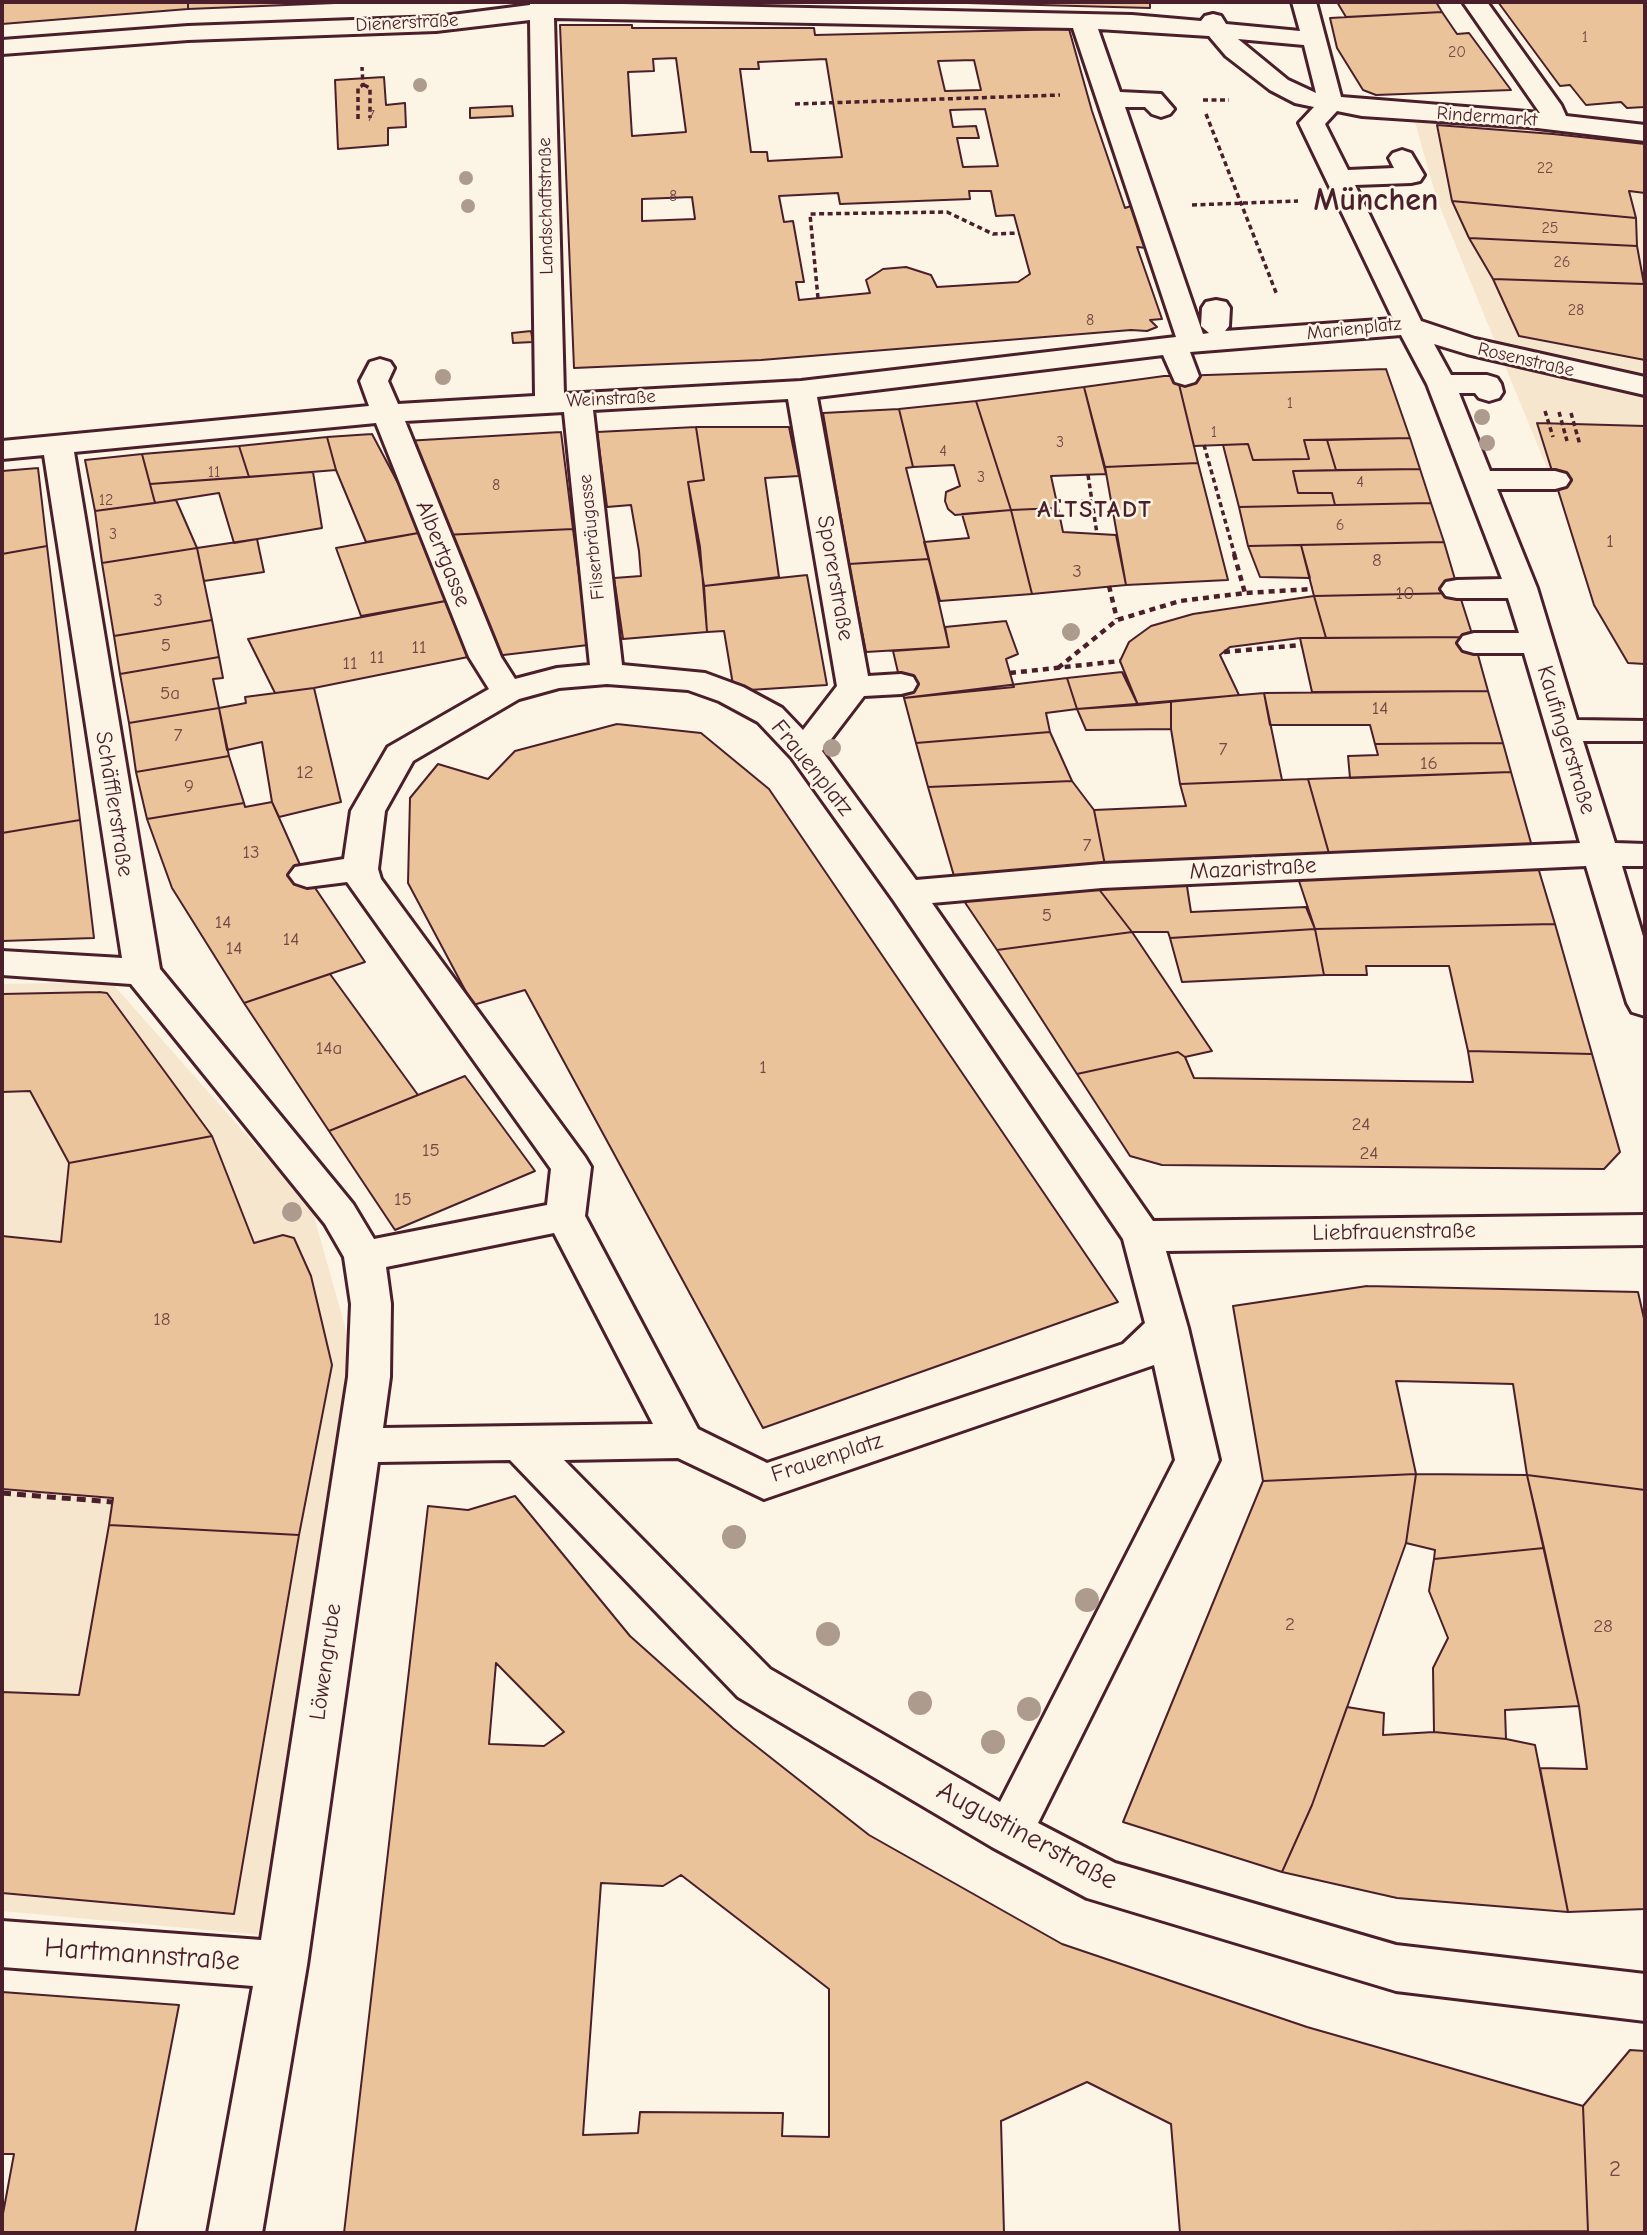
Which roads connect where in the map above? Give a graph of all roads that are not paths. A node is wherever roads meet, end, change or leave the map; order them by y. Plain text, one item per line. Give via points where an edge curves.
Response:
1 (1208, 2) edge
2 (1304, 2) edge
3 (1475, 2) edge
4 (542, 6) edge
5 (1073, 21) junction
6 (1215, 29) junction
7 (1312, 39) junction
8 (2, 47) edge
9 (1110, 100) junction
10 (1328, 103) junction
11 (1155, 107) dead end
12 (1554, 122) junction
13 (1645, 133) edge
14 (1402, 158) dead end
15 (1343, 189) junction
16 (1410, 326) junction
17 (1183, 344) junction
18 (1064, 359) junction
19 (373, 373) dead end
20 (1185, 376) dead end
21 (1441, 384) junction
22 (1645, 386) edge
23 (1070, 389) dead end
24 (801, 390) junction
25 (1489, 392) dead end
26 (564, 401) junction
27 (386, 413) junction
28 (58, 447) junction
29 (2, 450) edge
30 (1478, 480) junction
31 (1555, 480) dead end
32 (1521, 588) junction
33 (1457, 589) dead end
34 (1474, 643) dead end
35 (1537, 643) junction
36 (607, 674) junction
37 (901, 684) dead end
38 (854, 687) junction
39 (507, 692) junction
40 (1563, 730) junction
41 (1645, 731) edge
42 (804, 751) junction
43 (1600, 854) junction
44 (1645, 855) edge
45 (360, 869) junction
46 (307, 875) dead end
47 (907, 893) junction
48 (3, 956) edge
49 (142, 972) junction
50 (1645, 1003) edge
51 (262, 1122) joint
52 (565, 1216) junction
53 (1645, 1230) edge
54 (1142, 1236) junction
55 (364, 1256) junction
56 (1167, 1328) junction
57 (683, 1441) junction
58 (359, 1445) junction
59 (522, 1445) junction
60 (1009, 1832) junction
61 (2, 1944) edge
62 (282, 1965) junction
63 (1645, 1998) edge
64 (235, 2233) edge

1 - 6 street
2 - 7 street
3 - 12 street via 1552,110
4 - 5 street, Dienerstraße
4 - 8 street, Dienerstraße via 436,24 188,33
4 - 26 street, Landschaftstraße
5 - 6 street
5 - 9 street
6 - 7 street
6 - 10 street via 1279,85 1304,98
7 - 10 street
9 - 11 street via 1152,99
9 - 17 street
10 - 12 street, Rindermarkt
10 - 15 street, Marienplatz via 1312,123
12 - 13 street, Rindermarkt
14 - 15 street via 1410,175
15 - 16 street, Marienplatz
16 - 17 street, Marienplatz via 1293,335 1213,321
16 - 21 street, Kaufingerstraße
16 - 22 street, Rosenstraße via 1467,346
17 - 18 street, Weinstraße
17 - 20 street
18 - 23 street
18 - 24 street, Weinstraße via 834,375
19 - 27 street
21 - 25 street via 1487,384
21 - 30 street, Kaufingerstraße
24 - 26 street, Weinstraße
24 - 38 street, Sporerstraße
26 - 27 street, Weinstraße
26 - 36 street, Filserbräugasse
27 - 28 street, Weinstraße
27 - 39 street, Albertgasse via 485,657
28 - 29 street, Weinstraße
28 - 49 street, Schäfflerstraße
30 - 31 street
30 - 32 street, Kaufingerstraße
32 - 33 street
32 - 35 street, Kaufingerstraße
34 - 35 street
35 - 40 street, Kaufingerstraße
36 - 39 street, Frauenplatz via 557,678
36 - 42 street, Frauenplatz via 693,680 731,694 770,715
37 - 38 street
38 - 42 street
39 - 45 street, Frauenplatz via 400,754 368,811
40 - 41 street
40 - 43 street, Kaufingerstraße
42 - 47 street, Frauenplatz
43 - 44 street, Mazaristraße
43 - 47 street, Mazaristraße via 1102,876
43 - 50 street, Kaufingerstraße
45 - 46 street
45 - 52 street via 570,1167
47 - 54 street, Frauenplatz
48 - 49 street
49 - 51 street, Schäfflerstraße
51 - 55 street, Löwengrube via 340,1214
52 - 55 street
52 - 57 street
53 - 54 street, Liebfrauenstraße
54 - 56 street, Frauenplatz
55 - 58 street, Löwengrube via 372,1304 369,1377
56 - 57 street, Frauenplatz via 1138,1355 764,1481
56 - 60 street, Frauenplatz via 1197,1460
57 - 59 street
58 - 59 street
58 - 62 street, Löwengrube
59 - 60 street, Augustinerstraße via 754,1683
60 - 63 street, Augustinerstraße via 1104,1882 1396,1968
61 - 62 street, Hartmannstraße
62 - 64 street, Löwengrube

